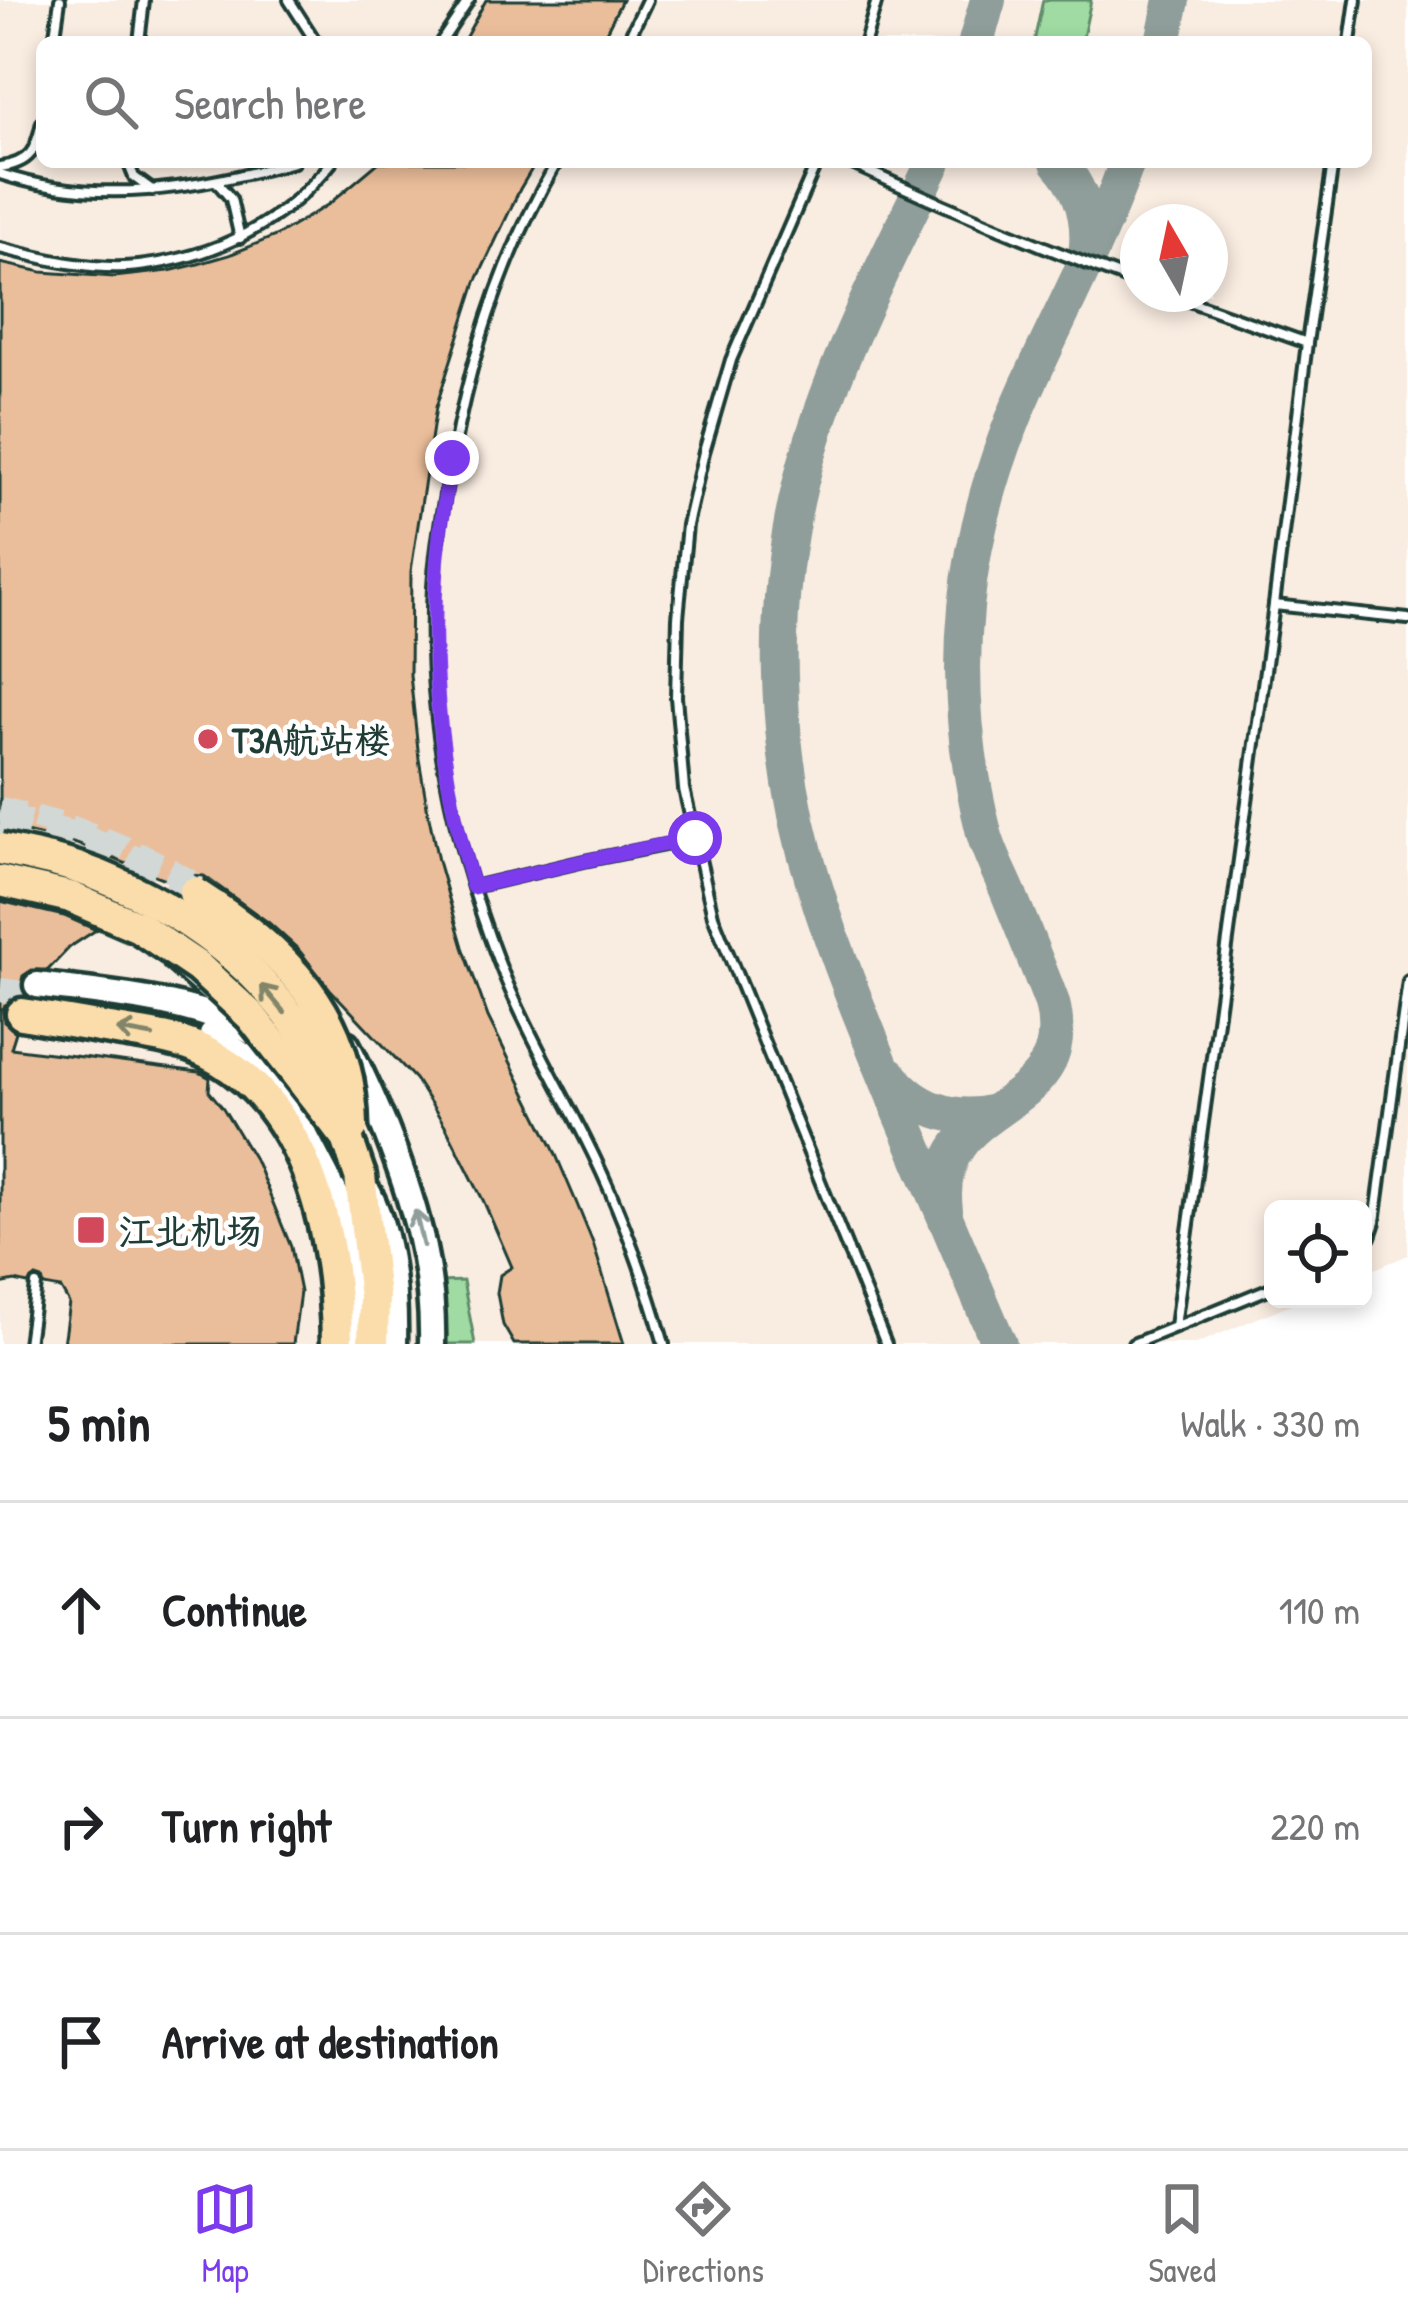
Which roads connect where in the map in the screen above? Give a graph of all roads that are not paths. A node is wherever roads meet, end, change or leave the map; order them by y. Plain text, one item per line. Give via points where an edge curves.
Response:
1 (60, 0) edge
2 (144, 0) edge
3 (289, 0) edge
4 (469, 0) edge
5 (647, 0) edge
6 (878, 0) edge
7 (1356, 0) edge
8 (55, 36) edge
9 (140, 36) edge
10 (312, 36) edge
11 (445, 36) edge
12 (630, 36) edge
13 (867, 36) edge
14 (1351, 36) edge
15 (36, 144) edge
16 (130, 168) edge
17 (267, 168) edge
18 (327, 168) edge
19 (554, 168) edge
20 (814, 168) edge
21 (861, 168) edge
22 (1332, 168) edge
23 (0, 171) edge
24 (214, 180) junction
25 (153, 190) junction
26 (240, 238) junction
27 (0, 248) edge
28 (1120, 276) edge
29 (1218, 312) edge
30 (1306, 344) junction
31 (1274, 605) junction
32 (1408, 620) edge
33 (695, 838) junction
34 (0, 849) edge
35 (95, 863) dead end
36 (0, 881) edge
37 (94, 884) dead end
38 (473, 887) junction
39 (194, 893) tunnel mouth
40 (102, 900) dead end
41 (253, 926) dead end
42 (1408, 981) edge
43 (37, 986) tunnel mouth
44 (22, 1014) dead end
45 (246, 1028) junction
46 (212, 1035) tunnel mouth
47 (387, 1133) junction
48 (353, 1155) junction
49 (1372, 1231) edge
50 (350, 1258) junction
51 (36, 1285) dead end
52 (1264, 1291) edge
53 (1175, 1326) junction
54 (28, 1344) edge
55 (338, 1344) edge
56 (348, 1344) edge
57 (358, 1344) edge
58 (373, 1344) edge
59 (394, 1344) edge
60 (432, 1344) edge
61 (664, 1344) edge
62 (886, 1344) edge
63 (1133, 1344) edge

1 - 8 lane
2 - 9 lane
3 - 10 lane
4 - 11 lane
5 - 12 lane
6 - 13 lane
7 - 14 lane
15 - 23 lane via 29,157
16 - 25 lane
17 - 24 lane
18 - 26 lane via 292,206
19 - 38 lane via 482,330 438,535 437,713
20 - 33 lane via 731,360 687,525 676,697
21 - 28 lane
22 - 30 lane
23 - 25 lane via 46,187
24 - 25 lane
24 - 26 lane via 231,199
26 - 27 lane via 137,266
29 - 30 lane
30 - 31 lane
31 - 32 lane
31 - 53 lane
33 - 38 lane
33 - 62 lane via 713,916
48 -> 34 highway, bridge via 305,1040 242,964 197,928 97,874
35 - 37 lane
36 - 48 highway, bridge via 70,897 139,927 198,967 251,1016
38 - 61 lane via 522,1016 630,1240
39 - 48 highway, bridge via 287,963 313,998 349,1086
40 - 45 lane
41 - 47 main road via 314,990
42 - 49 lane
43 - 45 main road via 125,996
55 -> 44 highway via 317,1197 265,1097 188,1045
45 - 47 main road
46 - 50 main road via 275,1077 335,1196
60 -> 47 main road via 421,1232
48 - 58 highway
48 - 59 main road via 380,1220
50 - 56 main road
50 - 57 main road
51 - 54 lane
52 - 53 lane
53 - 63 lane

